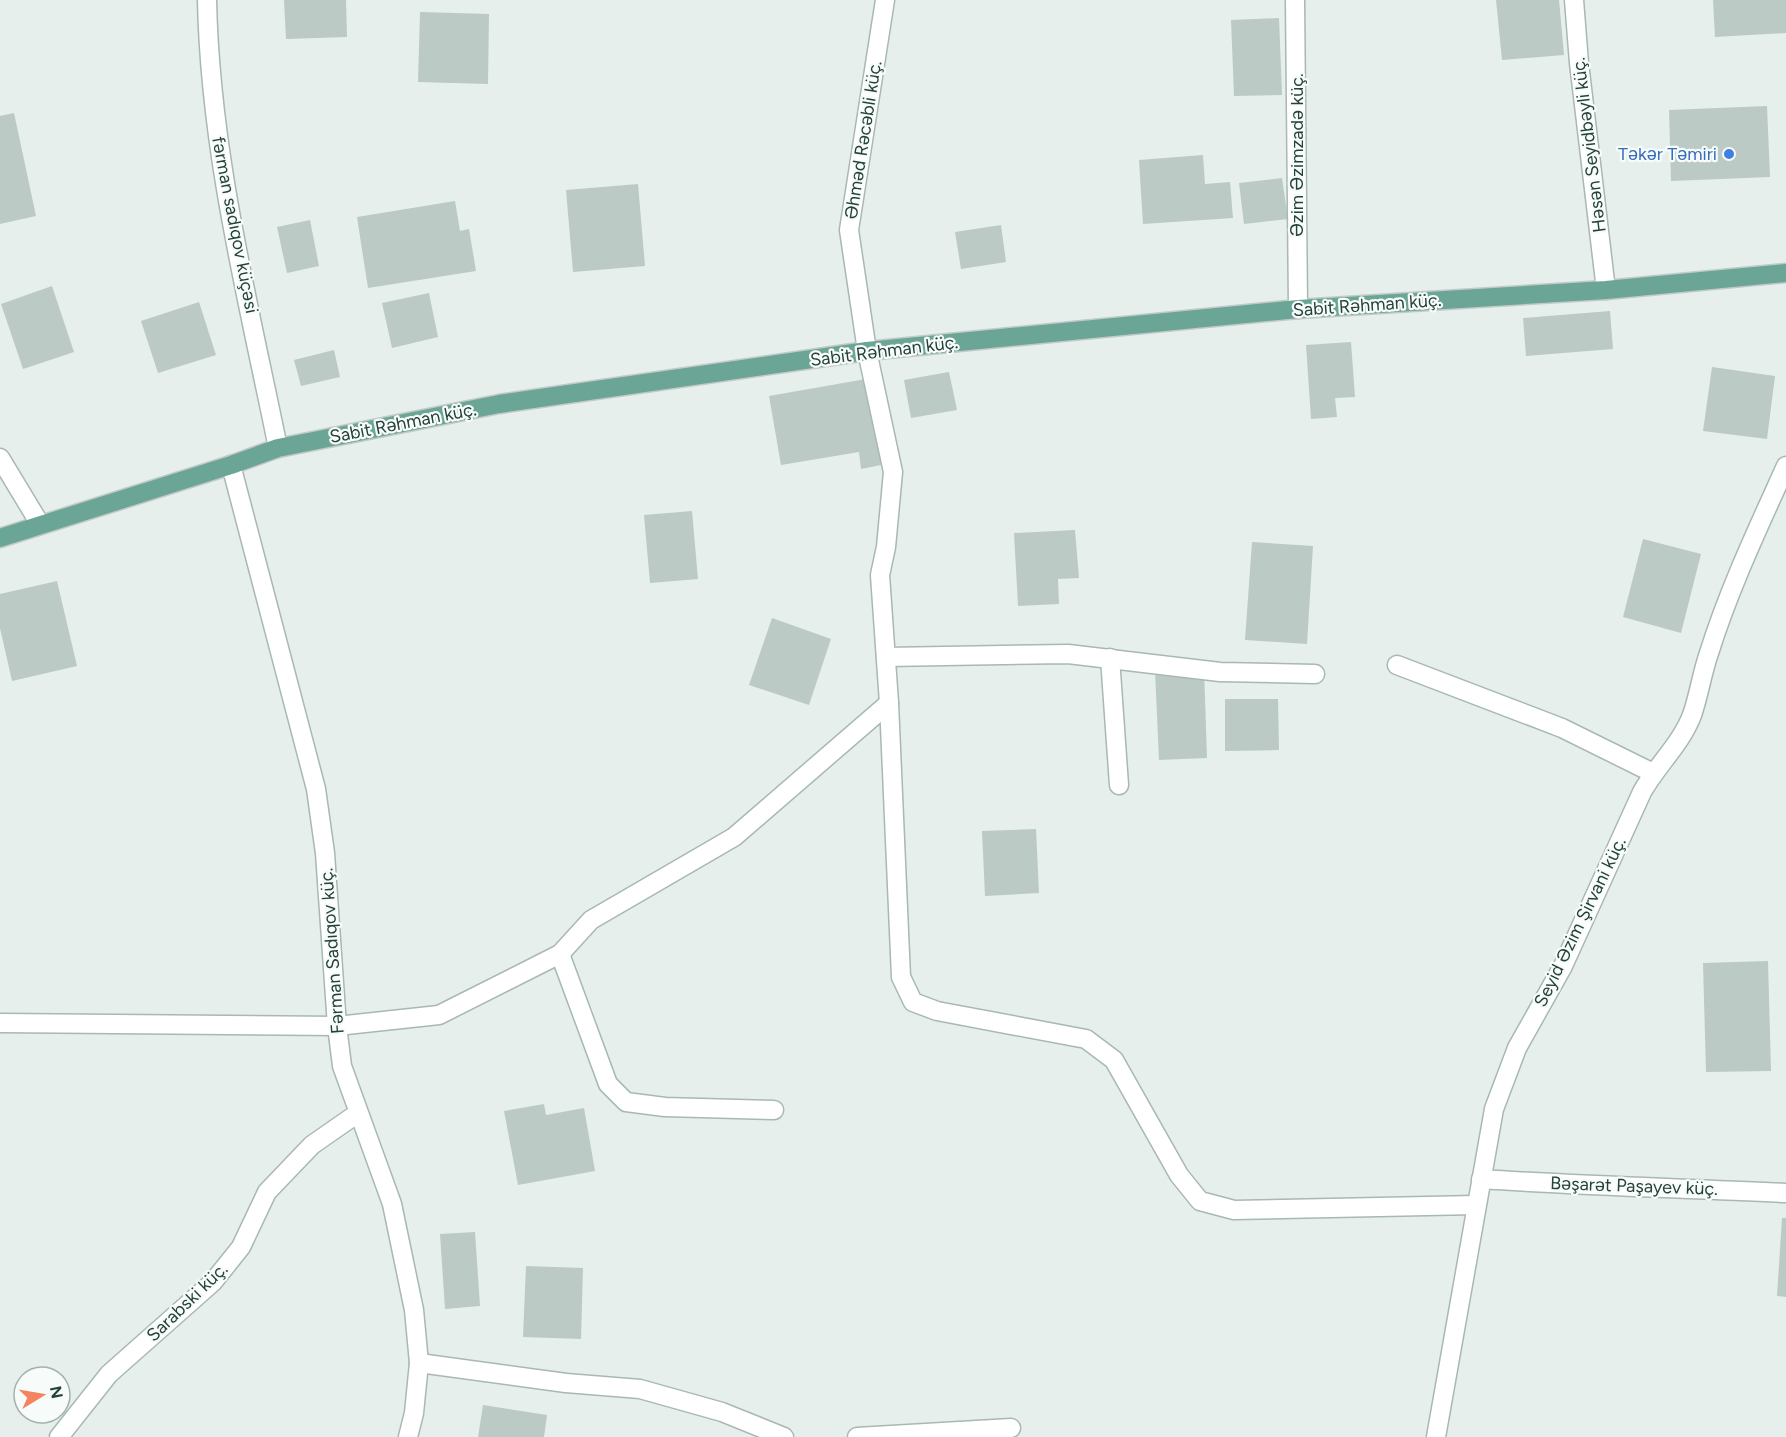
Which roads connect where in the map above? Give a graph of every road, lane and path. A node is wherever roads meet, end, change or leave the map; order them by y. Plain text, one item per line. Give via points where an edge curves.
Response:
1 (207, 0) edge
2 (885, 0) edge
3 (1295, 0) edge
4 (1574, 0) edge
5 (1786, 273) edge
6 (1606, 290) junction
7 (1298, 309) junction
8 (867, 351) junction
9 (278, 448) junction
10 (0, 458) edge
11 (231, 465) junction
12 (1786, 466) edge
13 (40, 524) junction
14 (0, 538) edge
15 (886, 657) junction
16 (1110, 658) junction
17 (1397, 666) dead end
18 (1315, 674) dead end
19 (888, 703) junction
20 (1653, 773) junction
21 (1119, 785) dead end
22 (560, 954) junction
23 (0, 1023) edge
24 (337, 1026) junction
25 (774, 1110) dead end
26 (358, 1113) junction
27 (1481, 1179) junction
28 (1786, 1192) edge
29 (1476, 1205) junction
30 (419, 1363) junction
31 (1011, 1428) dead end
32 (59, 1437) edge
33 (408, 1437) edge
34 (784, 1437) edge
35 (857, 1437) edge
36 (1436, 1437) edge

1 - 9 street, fərman sadıqov küçəsi via 221,164
2 - 8 street, Əhməd Rəcəbli küç. via 849,230
3 - 7 street, Əzim Əzimzadə küç.
4 - 6 street, Həsən Seyidbəyli küç.
5 - 6 main road, Sabit Rəhman küç.
6 - 7 main road, Sabit Rəhman küç.
7 - 8 main road, Sabit Rəhman küç.
8 - 9 main road, Sabit Rəhman küç. via 498,404
8 - 15 street, Əhməd Rəcəbli küç. via 893,472 880,575
9 - 11 main road, Sabit Rəhman küç.
10 - 13 street
11 - 13 main road, Sabit Rəhman küç.
11 - 24 street, Fərman Sadıqov küç. via 316,789 325,852
12 - 20 street, Seyid Əzim Şirvani küç. via 1739,569 1692,715 1680,740
13 - 14 main road, Sabit Rəhman küç.
15 - 16 street via 1068,654
15 - 19 street, Əhməd Rəcəbli küç.
16 - 18 street via 1220,672
16 - 21 street
17 - 20 street via 1562,728
19 - 22 street via 734,837 591,920
19 - 29 street, Əhməd Rəcəbli küç. via 901,977 913,1002 937,1011 1086,1039 1113,1060 1179,1175 1200,1202 1234,1210
20 - 27 street, Seyid Əzim Şirvani küç. via 1563,966 1517,1048 1494,1109
22 - 24 street via 439,1016
22 - 25 street via 608,1084 626,1102
23 - 24 street
24 - 26 street, Fərman Sadıqov küç. via 342,1066
26 - 30 street, Fərman Sadıqov küç. via 392,1204 414,1310
26 - 32 street, Sarabski küç. via 312,1145 267,1192 241,1247 213,1282 109,1374
27 - 28 street, Bəşarət Paşayev küç.
27 - 29 street, Seyid Əzim Şirvani küç.
29 - 36 street, Seyid Əzim Şirvani küç.
30 - 33 street, Fərman Sadıqov küç.
30 - 34 street via 640,1389 722,1412
31 - 35 street

